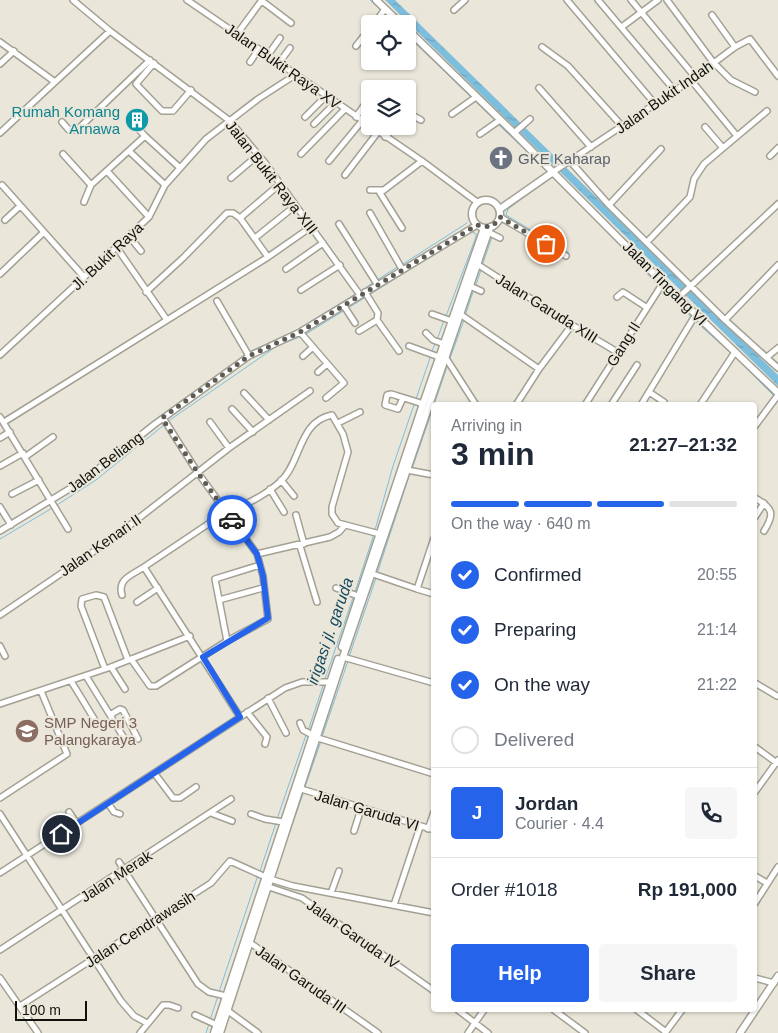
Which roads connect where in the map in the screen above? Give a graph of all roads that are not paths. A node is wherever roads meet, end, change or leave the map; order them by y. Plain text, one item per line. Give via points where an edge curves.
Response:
1 (74, 0) edge
2 (187, 0) edge
3 (262, 0) edge
4 (465, 0) edge
5 (567, 0) edge
6 (598, 0) edge
7 (631, 0) edge
8 (658, 0) edge
9 (666, 0) edge
10 (379, 1) edge
11 (385, 9) junction
12 (454, 10) dead end
13 (641, 12) junction
14 (381, 15) edge
15 (391, 15) edge
16 (712, 15) dead end
17 (291, 23) dead end
18 (622, 26) junction
19 (110, 31) junction
20 (237, 34) junction
21 (280, 38) dead end
22 (361, 40) edge
23 (416, 40) edge
24 (0, 42) edge
25 (356, 46) dead end
26 (542, 47) dead end
27 (734, 47) junction
28 (290, 48) dead end
29 (259, 49) junction
30 (14, 51) junction
31 (268, 55) junction
32 (152, 62) junction
33 (250, 62) dead end
34 (713, 62) junction
35 (279, 63) junction
36 (0, 64) edge
37 (295, 75) junction
38 (778, 76) edge
39 (693, 79) junction
40 (55, 82) junction
41 (539, 88) dead end
42 (190, 90) junction
43 (675, 91) junction
44 (755, 92) dead end
45 (326, 96) junction
46 (476, 97) junction
47 (336, 102) junction
48 (655, 104) junction
49 (345, 109) junction
50 (361, 109) edge
51 (767, 111) dead end
52 (452, 114) dead end
53 (356, 116) junction
54 (305, 117) dead end
55 (416, 117) edge
56 (361, 119) edge
57 (530, 119) dead end
58 (130, 120) dead end
59 (421, 120) dead end
60 (500, 120) junction
61 (230, 121) junction
62 (361, 121) edge
63 (62, 122) dead end
64 (314, 124) dead end
65 (622, 126) junction
66 (705, 127) dead end
67 (516, 131) junction
68 (0, 133) edge
69 (480, 134) dead end
70 (376, 135) edge
71 (382, 135) edge
72 (145, 136) junction
73 (737, 136) junction
74 (385, 137) joint
75 (591, 147) junction
76 (723, 148) junction
77 (778, 148) edge
78 (661, 149) dead end
79 (129, 151) junction
80 (63, 154) dead end
81 (300, 154) dead end
82 (258, 155) junction
83 (770, 156) dead end
84 (330, 161) dead end
85 (422, 161) junction
86 (567, 163) junction
87 (179, 167) junction
88 (556, 170) junction
89 (108, 171) junction
90 (345, 175) dead end
91 (231, 178) dead end
92 (280, 184) junction
93 (91, 185) junction
94 (165, 185) junction
95 (2, 186) dead end
96 (370, 190) dead end
97 (382, 190) junction
98 (84, 202) dead end
99 (477, 202) junction
100 (778, 204) edge
101 (609, 205) junction
102 (20, 206) junction
103 (295, 206) junction
104 (370, 213) dead end
105 (500, 213) junction
106 (149, 217) junction
107 (240, 218) junction
108 (5, 220) dead end
109 (339, 224) dead end
110 (477, 225) junction
111 (311, 227) junction
112 (402, 228) dead end
113 (487, 229) junction
114 (43, 233) junction
115 (129, 236) junction
116 (255, 238) junction
117 (500, 238) dead end
118 (647, 242) junction
119 (323, 243) junction
120 (117, 248) junction
121 (141, 251) dead end
122 (566, 256) dead end
123 (268, 257) junction
124 (478, 264) junction
125 (340, 265) junction
126 (778, 265) edge
127 (286, 269) dead end
128 (402, 269) junction
129 (0, 274) edge
130 (84, 278) junction
131 (663, 283) junction
132 (377, 284) junction
133 (470, 286) junction
134 (690, 286) junction
135 (301, 290) dead end
136 (481, 291) dead end
137 (146, 292) junction
138 (363, 293) junction
139 (681, 295) junction
140 (617, 297) dead end
141 (217, 301) dead end
142 (344, 306) junction
143 (646, 307) junction
144 (432, 314) dead end
145 (460, 314) junction
146 (698, 316) junction
147 (166, 320) junction
148 (377, 320) junction
149 (446, 320) junction
150 (725, 320) junction
151 (356, 323) dead end
152 (572, 325) junction
153 (359, 331) dead end
154 (300, 332) junction
155 (426, 333) dead end
156 (439, 342) junction
157 (409, 346) dead end
158 (313, 347) junction
159 (778, 348) edge
160 (399, 351) dead end
161 (617, 352) junction
162 (736, 352) junction
163 (0, 355) edge
164 (437, 355) junction
165 (249, 356) junction
166 (303, 356) dead end
167 (767, 357) junction
168 (327, 364) junction
169 (638, 365) dead end
170 (778, 368) edge
171 (538, 369) junction
172 (318, 372) dead end
173 (344, 383) junction
174 (349, 388) dead end
175 (310, 391) dead end
176 (649, 392) junction
177 (244, 393) dead end
178 (429, 393) junction
179 (778, 394) edge
180 (326, 398) dead end
181 (403, 398) dead end
182 (474, 402) edge
183 (518, 402) edge
184 (587, 402) edge
185 (613, 402) edge
186 (643, 402) edge
187 (664, 402) dead end
188 (702, 402) edge
189 (418, 403) junction
190 (232, 409) dead end
191 (360, 412) dead end
192 (162, 418) junction
193 (2, 419) edge
194 (269, 420) junction
195 (210, 422) dead end
196 (338, 423) junction
197 (757, 423) edge
198 (10, 432) junction
199 (253, 432) junction
200 (53, 437) dead end
201 (0, 438) edge
202 (229, 448) junction
203 (24, 455) junction
204 (0, 466) edge
205 (407, 470) junction
206 (198, 473) junction
207 (431, 474) edge
208 (39, 480) junction
209 (282, 480) junction
210 (270, 489) junction
211 (12, 494) dead end
212 (294, 496) dead end
213 (757, 499) edge
214 (50, 502) junction
215 (764, 503) junction
216 (0, 507) edge
217 (284, 512) dead end
218 (227, 513) junction
219 (757, 514) edge
220 (296, 515) dead end
221 (11, 525) junction
222 (345, 525) junction
223 (68, 528) dead end
224 (0, 531) edge
225 (764, 531) dead end
226 (375, 533) junction
227 (302, 545) junction
228 (431, 547) edge
229 (257, 554) junction
230 (260, 564) junction
231 (144, 567) junction
232 (373, 574) junction
233 (158, 588) junction
234 (263, 588) junction
235 (336, 588) dead end
236 (417, 589) junction
237 (431, 593) edge
238 (122, 595) dead end
239 (357, 596) junction
240 (219, 600) junction
241 (137, 602) dead end
242 (317, 602) dead end
243 (0, 615) edge
244 (190, 636) junction
245 (227, 641) junction
246 (0, 646) edge
247 (5, 656) dead end
248 (203, 657) junction
249 (343, 657) junction
250 (130, 660) junction
251 (111, 667) junction
252 (104, 669) junction
253 (86, 676) junction
254 (71, 681) junction
255 (326, 681) junction
256 (431, 682) edge
257 (757, 684) edge
258 (125, 689) dead end
259 (41, 691) junction
260 (777, 696) dead end
261 (268, 698) junction
262 (0, 704) edge
263 (247, 712) junction
264 (110, 716) junction
265 (240, 717) junction
266 (96, 722) dead end
267 (300, 723) dead end
268 (286, 733) dead end
269 (311, 734) junction
270 (124, 738) dead end
271 (138, 739) dead end
272 (265, 744) dead end
273 (757, 748) edge
274 (777, 762) edge
275 (431, 773) edge
276 (155, 774) junction
277 (196, 787) dead end
278 (298, 788) junction
279 (757, 789) edge
280 (0, 798) edge
281 (231, 799) dead end
282 (108, 803) junction
283 (361, 809) junction
284 (69, 812) dead end
285 (211, 813) junction
286 (0, 814) edge
287 (120, 814) dead end
288 (251, 814) dead end
289 (278, 820) junction
290 (232, 821) dead end
291 (77, 824) junction
292 (420, 827) junction
293 (431, 830) edge
294 (354, 831) dead end
295 (28, 856) junction
296 (119, 862) dead end
297 (778, 867) edge
298 (124, 870) junction
299 (339, 871) dead end
300 (0, 873) edge
301 (263, 876) junction
302 (757, 877) edge
303 (767, 884) junction
304 (265, 886) junction
305 (331, 893) junction
306 (757, 900) edge
307 (394, 905) junction
308 (64, 910) junction
309 (256, 911) junction
310 (431, 912) edge
311 (156, 919) junction
312 (249, 942) junction
313 (0, 950) edge
314 (95, 957) junction
315 (778, 976) edge
316 (0, 978) edge
317 (757, 979) edge
318 (774, 983) junction
319 (431, 990) edge
320 (220, 995) junction
321 (20, 1006) junction
322 (178, 1008) dead end
323 (225, 1008) junction
324 (757, 1008) edge
325 (461, 1012) edge
326 (483, 1012) edge
327 (557, 1012) edge
328 (640, 1012) edge
329 (681, 1012) edge
330 (754, 1012) edge
331 (195, 1015) dead end
332 (147, 1023) junction
333 (212, 1023) junction
334 (475, 1023) junction
335 (666, 1032) edge
336 (38, 1033) edge
337 (140, 1033) edge
338 (214, 1033) edge
339 (220, 1033) edge
340 (258, 1033) edge
341 (378, 1033) edge
342 (468, 1033) edge
343 (488, 1033) edge
344 (585, 1033) edge
345 (740, 1033) edge

1 - 19 street, Jalan Bukit Raya XIII
2 - 20 street, Jalan Bukit Raya XV
3 - 17 street
3 - 20 street
4 - 12 street
5 - 48 street
6 - 18 street
7 - 13 street
8 - 13 street
9 - 34 street
10 - 11 main road
11 - 14 street
11 - 15 main road
13 - 18 street
13 - 39 street
16 - 27 street
18 - 43 street
19 - 32 street, Jalan Bukit Raya XIII
19 - 40 street
20 - 29 street, Jalan Bukit Raya XV
21 - 31 street
22 - 25 street
23 - 46 main road, Jalan Tingang VI
24 - 30 street
26 - 65 street via 568,66
27 - 34 street, Jalan Bukit Indah
27 - 38 street, Jalan Bukit Indah via 750,39
28 - 35 street
29 - 31 street, Jalan Bukit Raya XV
29 - 33 street
30 - 36 street
30 - 40 street
31 - 35 street, Jalan Bukit Raya XV
32 - 42 street, Jalan Bukit Raya XIII
32 - 42 street via 136,84 162,111 173,111
32 - 63 street via 77,130 69,130
34 - 39 street, Jalan Bukit Indah
34 - 44 street via 731,80
35 - 37 street, Jalan Bukit Raya XV
37 - 45 street, Jalan Bukit Raya XV
37 - 61 street, Jl. Bukit Raya via 258,98
39 - 43 street, Jalan Bukit Indah
39 - 73 street
40 - 68 street
41 - 75 street
42 - 61 street, Jalan Bukit Raya XIII
43 - 48 street, Jalan Bukit Indah
45 - 47 street, Jalan Bukit Raya XV
45 - 54 street
46 - 52 street
46 - 60 main road, Jalan Tingang VI
47 - 49 street, Jalan Bukit Raya XV
47 - 64 street
48 - 65 street, Jalan Bukit Indah
49 - 53 street, Jalan Bukit Raya XV
49 - 81 street
50 - 53 street
51 - 73 street
53 - 56 street, Jalan Bukit Raya XV
55 - 59 street
57 - 67 street
58 - 72 street
60 - 67 main road, Jalan Tingang VI
60 - 69 street
61 - 82 street, Jalan Bukit Raya XIII
61 - 87 street, Jl. Bukit Raya via 206,139
62 - 84 street
65 - 75 street, Jalan Bukit Indah
66 - 76 street
67 - 88 main road, Jalan Tingang VI
70 - 90 street
71 - 74 street, Jalan Bukit Raya XV
72 - 79 street
72 - 87 street
73 - 76 street
74 - 85 street, Jalan Bukit Raya XV
75 - 86 street, Jalan Bukit Indah
76 - 118 street via 697,172 690,197
77 - 83 street
78 - 101 street
79 - 89 street
79 - 94 street
80 - 93 street
82 - 91 street
82 - 92 street, Jalan Bukit Raya XIII
85 - 97 street
85 - 99 street, Jalan Bukit Raya XV
86 - 88 street, Jalan Bukit Indah
86 - 101 street
87 - 94 street, Jl. Bukit Raya
88 - 105 main road
88 - 131 main road, Jalan Tingang VI
89 - 93 street
89 - 106 street
92 - 103 street, Jalan Bukit Raya XIII
92 - 107 street
93 - 98 street
94 - 106 street, Jl. Bukit Raya
95 - 102 street
96 - 97 street
97 - 112 street via 380,195
99 - 105 main road via 492,200
99 - 110 main road via 472,213
100 - 134 street
101 - 118 street
102 - 108 street
102 - 114 street
103 - 111 street, Jalan Bukit Raya XIII
103 - 116 street
104 - 128 street
105 - 113 main road via 497,222
105 - 122 street
106 - 115 street, Jl. Bukit Raya
107 - 116 street
107 - 137 street via 227,213
109 - 132 street
110 - 113 main road
110 - 128 street, Jalan Beliang
111 - 119 street, Jalan Bukit Raya XIII
111 - 123 street
113 - 117 street
113 - 124 main road
113 - 149 main road
114 - 129 street
114 - 130 street
115 - 120 street, Jl. Bukit Raya
115 - 121 street
116 - 123 street
118 - 134 street
119 - 125 street, Jalan Bukit Raya XIII
119 - 127 street
120 - 130 street, Jl. Bukit Raya
120 - 137 street
123 - 147 street
124 - 133 main road
124 - 152 street, Jalan Garuda XIII
125 - 135 street
125 - 138 street, Jalan Bukit Raya XIII
126 - 150 street
128 - 132 street, Jalan Beliang
130 - 163 street, Jl. Bukit Raya
131 - 139 main road, Jalan Tingang VI
131 - 143 street, Gang II
132 - 138 street, Jalan Beliang
133 - 136 street
133 - 145 main road
134 - 139 street
134 - 150 street
137 - 147 street
138 - 142 street, Jalan Beliang
138 - 148 street, Jalan Bukit Raya XIII via 378,313
139 - 146 main road, Jalan Tingang VI
140 - 143 street via 623,292
141 - 165 street
142 - 151 street
142 - 154 street, Jalan Beliang
143 - 161 street, Gang II
144 - 149 street
145 - 164 main road
145 - 171 street
146 - 162 main road, Jalan Tingang VI
146 - 176 street via 693,319
147 - 193 street
148 - 153 street
148 - 160 street, Jalan Bukit Raya XIII
149 - 156 main road
150 - 167 street
152 - 161 street, Jalan Garuda XIII
152 - 171 street
154 - 158 street
154 - 165 street, Jalan Beliang
155 - 156 street
156 - 164 main road
157 - 164 street
158 - 166 street
158 - 168 street
159 - 167 street
161 - 184 street, Gang II
162 - 179 main road, Jalan Tingang VI
162 - 188 street
164 - 178 main road
164 - 182 street
165 - 192 street, Jalan Beliang
167 - 170 street
168 - 172 street
168 - 173 street
169 - 185 street
171 - 183 street
173 - 174 street
173 - 180 street
175 - 194 street, Jalan Kenari II
176 - 186 street
176 - 187 street
177 - 194 street
178 - 189 main road
178 - 205 main road
179 - 197 street
181 - 189 street
189 - 226 main road
190 - 199 street
191 - 196 street
192 - 206 street
192 - 214 street, Jalan Beliang via 103,466
193 - 198 street
194 - 199 street, Jalan Kenari II
195 - 202 street
196 - 209 street via 331,415 308,431
196 - 222 street via 348,454 331,512 336,522
198 - 201 street
198 - 203 street
199 - 202 street, Jalan Kenari II
200 - 203 street
202 - 206 street, Jalan Kenari II
203 - 204 street
203 - 208 street
205 - 207 street
205 - 232 main road
206 - 218 street
206 - 243 street, Jalan Kenari II via 112,539
208 - 211 street
208 - 214 street
209 - 210 street
209 - 212 street
210 - 217 street
210 - 218 street
213 - 215 street
214 - 221 street, Jalan Beliang
214 - 223 street
215 - 219 street
215 - 225 street via 772,513
216 - 221 street
218 - 229 street
218 - 231 street
220 - 227 street
221 - 224 street, Jalan Beliang
222 - 226 street
222 - 227 street via 330,537
226 - 239 main road
227 - 229 street
227 - 242 street
228 - 236 street
229 - 230 street
230 - 234 street
230 - 240 street via 216,578 214,582
231 - 233 street
231 - 238 street via 122,582
232 - 236 street
232 - 239 main road
233 - 241 street
233 - 244 street
234 - 240 street
234 - 245 street via 268,619
235 - 239 street
236 - 237 street
239 - 249 main road
239 - 255 main road
240 - 245 street
244 - 248 street
244 - 250 street
245 - 248 street
246 - 247 street
248 - 250 street via 153,687
248 - 265 street
249 - 256 street
249 - 269 main road
250 - 251 street
250 - 252 street via 104,597 96,595 82,599 81,606
251 - 252 street
251 - 258 street
252 - 253 street
253 - 254 street
253 - 264 street
254 - 259 street
254 - 266 street
255 - 261 street via 302,682
255 - 269 main road
257 - 260 street
259 - 262 street
259 - 280 street via 68,754
261 - 263 street
261 - 268 street
263 - 265 street
263 - 272 street via 267,737
264 - 270 street
264 - 271 street via 122,709
265 - 276 street
267 - 269 street
269 - 275 street
269 - 278 main road
273 - 274 street
274 - 279 street
276 - 277 street via 173,798 180,798
276 - 282 street
278 - 283 street, Jalan Garuda VI
278 - 289 main road
278 - 301 main road
281 - 285 street, Jalan Merak
282 - 287 street via 114,812
282 - 291 street
283 - 292 street, Jalan Garuda VI
283 - 294 street
284 - 291 street
285 - 290 street
285 - 298 street, Jalan Merak
286 - 295 street
288 - 289 street
289 - 301 main road
291 - 295 street
292 - 293 street, Jalan Garuda VI
292 - 307 street
295 - 300 street
295 - 308 street
296 - 298 street
297 - 303 street
298 - 308 street, Jalan Merak
298 - 311 street
299 - 305 street
301 - 304 main road
301 - 305 street
301 - 311 street, Jalan Cendrawasih via 229,862 211,883
302 - 303 street
303 - 306 street
304 - 309 main road
304 - 319 street, Jalan Garuda IV via 302,898
305 - 307 street
307 - 310 street
308 - 313 street, Jalan Merak
308 - 314 street
309 - 312 main road
309 - 320 main road
311 - 314 street, Jalan Cendrawasih
311 - 320 street via 198,984
312 - 323 main road
312 - 341 street, Jalan Garuda III
314 - 321 street, Jalan Cendrawasih
314 - 332 street via 128,1010
315 - 318 main road
316 - 321 street
317 - 318 street
318 - 324 main road
320 - 323 main road
321 - 336 street
322 - 332 street via 163,1005
323 - 333 main road
323 - 339 main road
323 - 340 street
325 - 334 street
326 - 334 street
327 - 344 street
328 - 335 street
329 - 335 street
330 - 345 main road
331 - 333 street
332 - 337 street
333 - 338 main road
334 - 342 street
334 - 343 street

